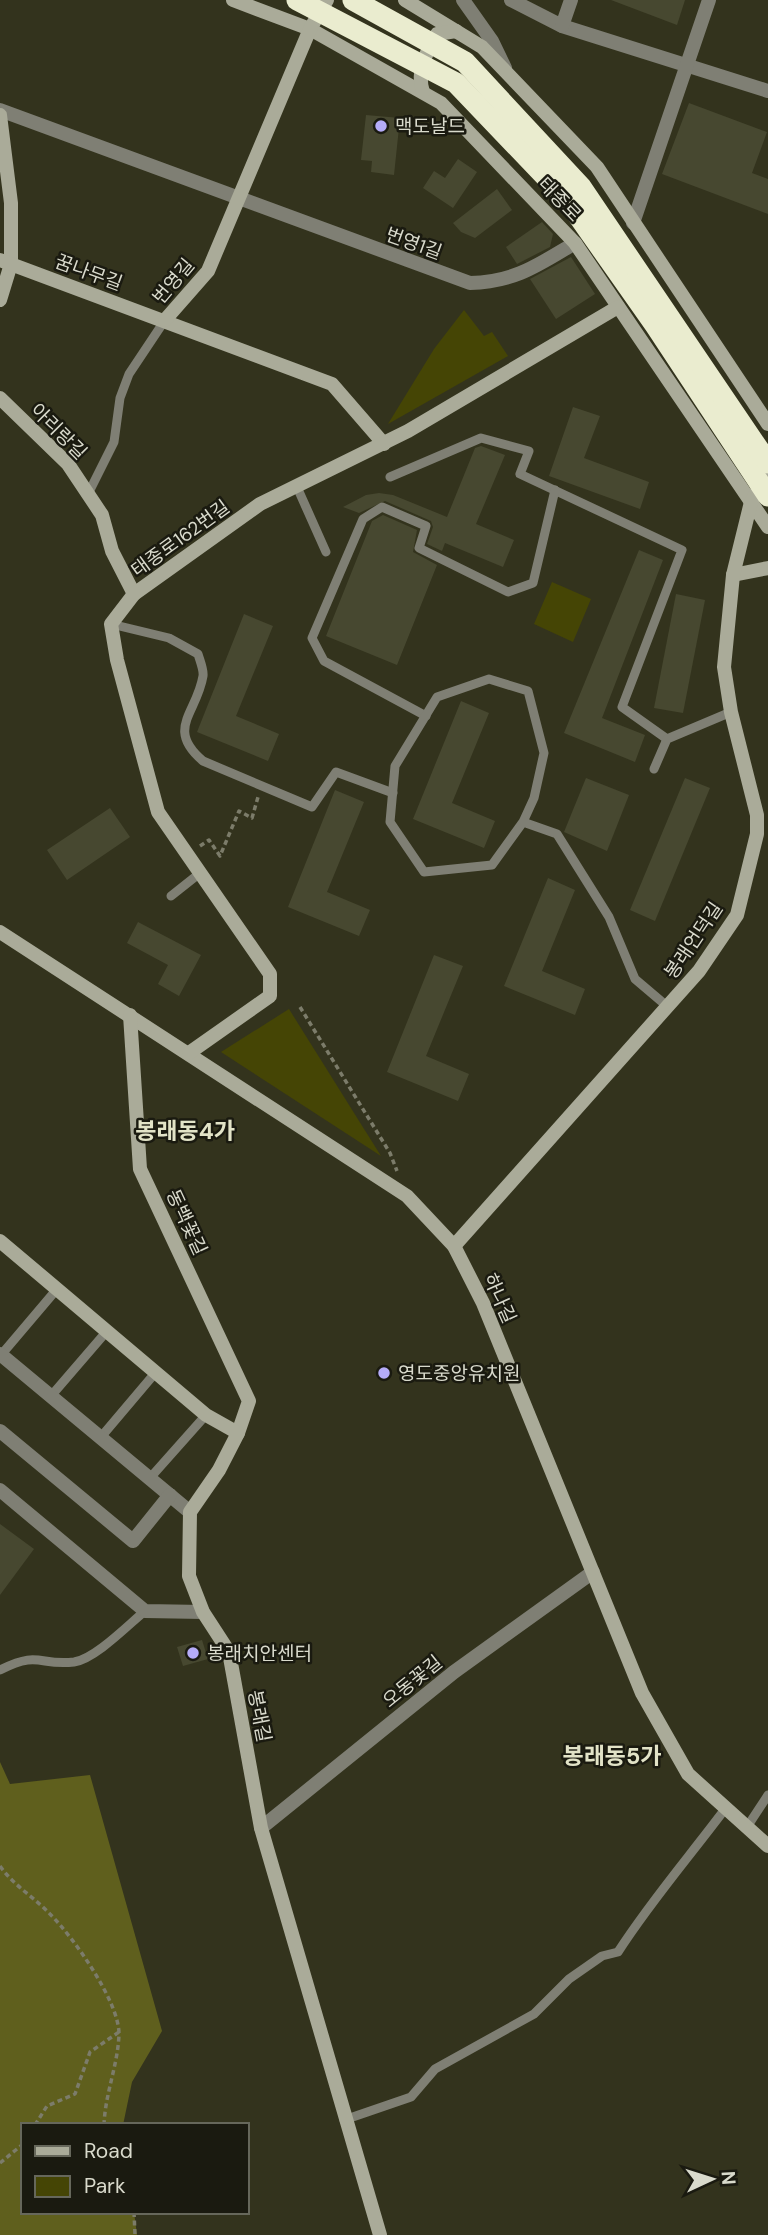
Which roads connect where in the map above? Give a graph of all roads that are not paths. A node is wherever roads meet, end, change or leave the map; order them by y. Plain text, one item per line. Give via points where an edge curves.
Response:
1 (233, 0) edge
2 (297, 0) edge
3 (327, 0) edge
4 (353, 0) edge
5 (405, 0) edge
6 (463, 0) edge
7 (511, 0) edge
8 (571, 0) edge
9 (709, 0) edge
10 (562, 26) junction
11 (310, 29) junction
12 (456, 31) junction
13 (687, 66) junction
14 (507, 73) junction
15 (768, 91) edge
16 (423, 92) junction
17 (0, 113) edge
18 (238, 200) junction
19 (634, 223) junction
20 (575, 243) junction
21 (5, 262) edge
22 (0, 300) edge
23 (618, 307) junction
24 (165, 320) junction
25 (0, 398) edge
26 (768, 424) edge
27 (384, 444) junction
28 (768, 463) edge
29 (768, 471) edge
30 (390, 477) dead end
31 (297, 488) junction
32 (555, 491) junction
33 (88, 494) junction
34 (760, 499) edge
35 (768, 527) edge
36 (326, 552) dead end
37 (768, 568) edge
38 (733, 575) junction
39 (134, 594) junction
40 (111, 624) junction
41 (731, 712) junction
42 (426, 716) junction
43 (667, 739) junction
44 (654, 769) dead end
45 (393, 793) junction
46 (523, 822) junction
47 (200, 873) junction
48 (171, 896) dead end
49 (0, 932) edge
50 (668, 1007) junction
51 (130, 1015) junction
52 (189, 1053) junction
53 (2, 1246) edge
54 (454, 1246) junction
55 (57, 1289) junction
56 (107, 1331) junction
57 (1, 1354) edge
58 (156, 1373) junction
59 (51, 1396) junction
60 (206, 1415) junction
61 (0, 1431) edge
62 (238, 1433) junction
63 (101, 1437) junction
64 (150, 1478) junction
65 (0, 1490) edge
66 (170, 1495) junction
67 (190, 1512) junction
68 (593, 1572) junction
69 (145, 1611) junction
70 (203, 1612) junction
71 (0, 1670) edge
72 (768, 1795) edge
73 (725, 1809) junction
74 (747, 1827) junction
75 (261, 1828) junction
76 (768, 1846) edge
77 (344, 2120) junction
78 (380, 2235) edge

1 - 11 main road, 태종로
2 - 34 highway, bridge via 456,83 565,197 655,325
3 - 11 main road, 번영길
4 - 28 highway, bridge via 465,62 581,187
5 - 12 main road
6 - 14 street via 492,41
7 - 10 street
8 - 10 street
9 - 13 street
10 - 13 street
11 - 16 main road, 태종로
11 - 18 main road, 번영길
12 - 14 main road via 482,47
12 - 16 main road via 437,34 426,53 418,78
13 - 15 street
13 - 19 street
14 - 19 main road via 597,167
16 - 20 main road, 태종로 via 441,103
17 - 18 street, 번영1길
17 - 21 main road via 11,203
18 - 20 street, 번영1길 via 470,283 521,275
18 - 24 main road, 번영길 via 208,271
19 - 26 main road
20 - 23 main road, 태종로
21 - 22 main road
21 - 24 main road, 꿈나무길
23 - 27 main road, 태종로162번길
23 - 34 main road, 태종로
24 - 27 main road, 번영길 via 332,384
24 - 33 lane, 아리랑길 via 129,374 120,398 114,442
25 - 33 main road, 아리랑길 via 68,464
27 - 31 main road, 태종로162번길
29 - 34 main road, 봉래언덕길
30 - 32 lane via 481,438 529,451 520,474
31 - 36 lane
31 - 39 main road, 태종로162번길 via 260,504
32 - 42 lane via 533,583 508,592 419,548 426,526 382,507 363,519 312,638 324,661
32 - 43 lane via 682,550 622,706
33 - 39 main road, 아리랑길 via 102,515 112,551
34 - 35 main road, 태종로
34 - 38 main road, 봉래언덕길
37 - 38 main road
38 - 41 main road, 봉래언덕길 via 724,667
39 - 40 main road, 태종로162번길
40 - 45 lane via 169,638 198,654 203,674 183,730 188,749 203,761 312,807 335,772
40 - 47 main road via 158,812
41 - 43 lane
41 - 50 main road, 봉래언덕길 via 751,784 757,834 737,915
42 - 45 lane via 395,766
42 - 46 lane via 437,697 489,679 528,691 544,753 534,798
43 - 44 lane
45 - 46 lane via 390,822 424,872 492,865
46 - 50 lane via 556,834 609,917 635,979
47 - 48 lane
47 - 52 main road via 270,974 270,996
49 - 51 main road, 하나길
50 - 54 main road, 봉래언덕길
51 - 52 main road, 하나길
51 - 62 main road, 동백꽃길 via 140,1169 249,1401
52 - 54 main road, 하나길 via 407,1196
53 - 55 main road
54 - 68 main road, 하나길
55 - 56 main road
55 - 57 lane
56 - 58 main road
56 - 59 lane
57 - 59 street
58 - 60 main road
58 - 63 lane
59 - 63 street
60 - 62 main road
60 - 64 lane
61 - 66 street via 133,1541
62 - 67 main road
63 - 64 street
64 - 66 street
65 - 69 street
66 - 67 street
67 - 70 main road, 봉래길 via 189,1576
68 - 73 main road, 하나길 via 642,1692 681,1763
68 - 75 street, 오동꽃길 via 454,1672
69 - 70 street
69 - 71 lane via 76,1662 23,1659
70 - 75 main road, 봉래길 via 229,1652
72 - 74 lane
73 - 74 main road, 하나길
73 - 77 lane via 647,1907 618,1952 602,1956 569,1979 534,2014 435,2069 411,2097
74 - 76 main road, 하나길
75 - 77 main road, 봉래길
77 - 78 main road, 봉래길

